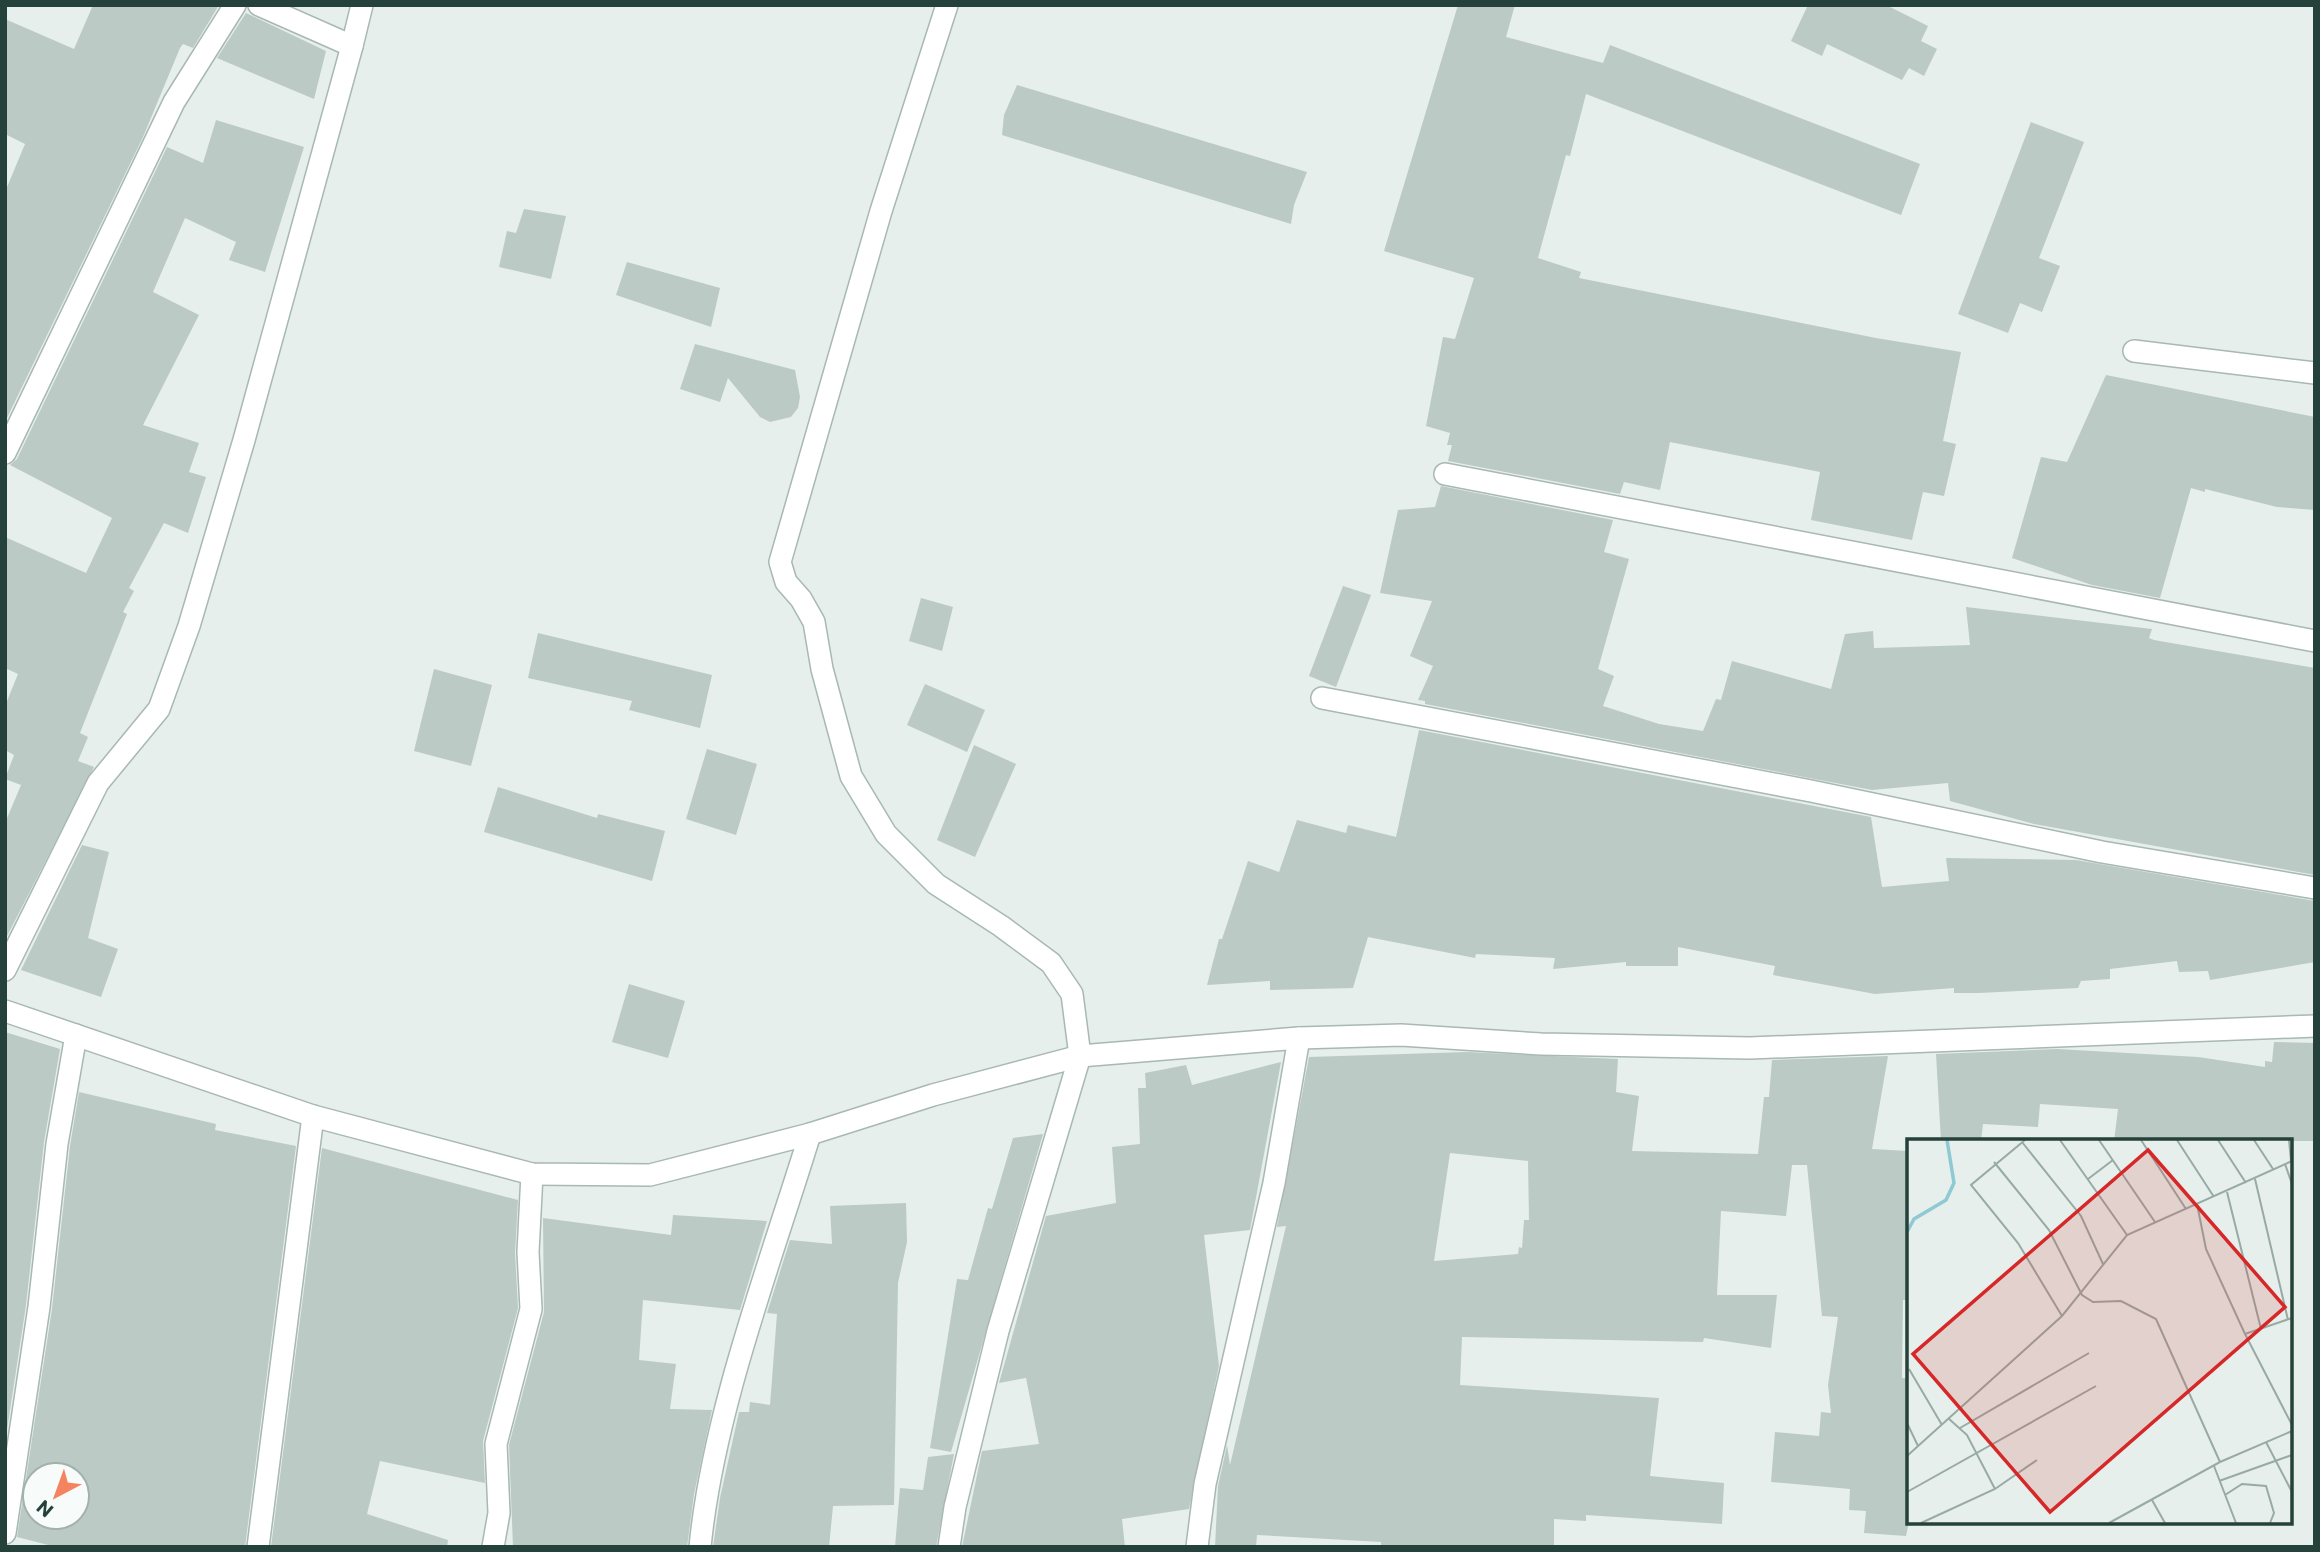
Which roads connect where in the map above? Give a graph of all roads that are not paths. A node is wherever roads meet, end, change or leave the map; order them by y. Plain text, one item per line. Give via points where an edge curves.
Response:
1 (235, 5) edge
2 (259, 5) edge
3 (362, 5) edge
4 (947, 5) edge
5 (352, 46) junction
6 (2134, 351) dead end
7 (2315, 373) edge
8 (5, 453) edge
9 (1445, 474) dead end
10 (2315, 641) edge
11 (1322, 698) dead end
12 (2315, 888) edge
13 (5, 970) edge
14 (5, 1011) edge
15 (2315, 1026) edge
16 (76, 1035) junction
17 (1299, 1038) junction
18 (1080, 1056) junction
19 (313, 1116) junction
20 (810, 1134) junction
21 (532, 1174) junction
22 (5, 1533) edge
23 (258, 1547) edge
24 (494, 1547) edge
25 (700, 1547) edge
26 (949, 1547) edge
27 (1197, 1547) edge

1 - 8 street via 174,102
2 - 5 street
3 - 5 street
4 - 18 street via 881,211 780,562 786,582 814,622 852,776 886,834 936,884 1051,963 1072,994
5 - 13 street via 244,440 189,626 159,709 98,783
6 - 7 street
9 - 10 street
11 - 12 street via 2102,852
14 - 16 street
15 - 17 street via 1750,1048 1541,1044 1401,1035
16 - 19 street
16 - 22 street
17 - 18 street
17 - 27 street via 1274,1183 1205,1484
18 - 20 street
18 - 26 street via 998,1331
19 - 21 street
19 - 23 street
20 - 21 street via 650,1175
20 - 25 street via 733,1385 704,1508
21 - 24 street via 531,1309 496,1444 499,1514

